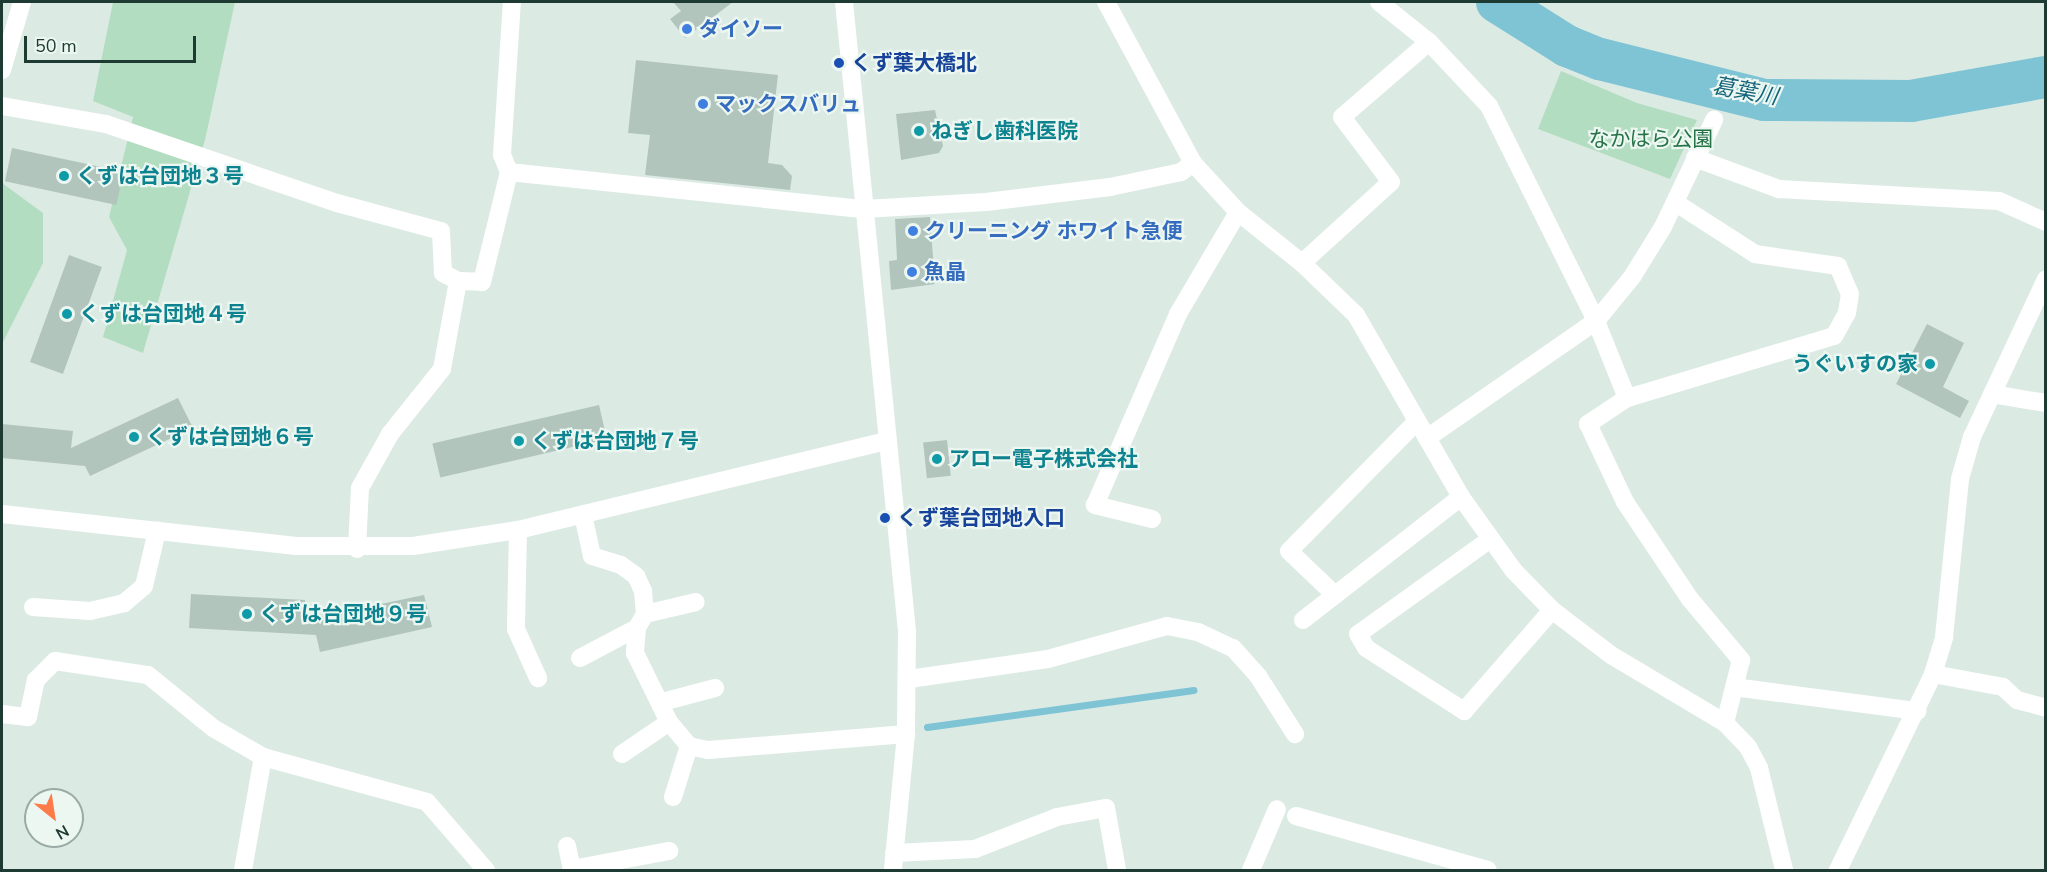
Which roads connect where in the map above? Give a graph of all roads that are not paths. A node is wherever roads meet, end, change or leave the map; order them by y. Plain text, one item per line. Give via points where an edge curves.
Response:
1 (22, 2) edge
2 (512, 2) edge
3 (844, 2) edge
4 (1106, 2) edge
5 (1379, 2) edge
6 (1429, 42) junction
7 (2, 70) edge
8 (2, 106) edge
9 (1714, 120) dead end
10 (1695, 158) junction
11 (1193, 163) junction
12 (509, 172) junction
13 (1676, 203) junction
14 (864, 209) junction
15 (1238, 212) junction
16 (2046, 222) edge
17 (1302, 263) junction
18 (2046, 279) edge
19 (459, 281) junction
20 (1596, 321) junction
21 (1992, 394) junction
22 (1627, 398) junction
23 (2046, 403) edge
24 (1417, 421) junction
25 (1427, 438) junction
26 (887, 441) junction
27 (1461, 497) junction
28 (2, 514) edge
29 (584, 515) junction
30 (1152, 519) dead end
31 (518, 530) junction
32 (157, 531) junction
33 (1489, 540) junction
34 (357, 549) junction
35 (1334, 594) junction
36 (696, 602) dead end
37 (33, 607) dead end
38 (1552, 610) junction
39 (1303, 620) dead end
40 (641, 621) junction
41 (580, 658) dead end
42 (1933, 674) junction
43 (538, 678) dead end
44 (909, 679) junction
45 (1734, 687) junction
46 (715, 688) dead end
47 (662, 702) junction
48 (2046, 708) edge
49 (1917, 711) junction
50 (2, 716) edge
51 (669, 722) junction
52 (1725, 723) junction
53 (906, 734) junction
54 (1295, 734) dead end
55 (689, 746) junction
56 (622, 754) dead end
57 (263, 757) junction
58 (673, 797) dead end
59 (1277, 808) dead end
60 (1296, 816) dead end
61 (567, 846) dead end
62 (669, 851) dead end
63 (894, 862) edge
64 (646, 863) edge
65 (243, 870) edge
66 (486, 870) edge
67 (572, 870) edge
68 (1117, 870) edge
69 (1251, 870) edge
70 (1488, 870) edge
71 (1784, 870) edge
72 (1838, 870) edge

1 - 7 street
2 - 12 street via 502,155
3 - 14 street
4 - 11 street
5 - 6 street
6 - 17 street via 1342,117 1391,182
6 - 20 street via 1489,106
8 - 19 street via 106,124 337,203 441,231 443,273
9 - 10 street
10 - 13 street
10 - 16 street via 1779,189 1999,201
11 - 14 street via 1181,172 1110,187 986,202
11 - 15 street
12 - 14 street
12 - 19 street via 482,282
13 - 20 street via 1632,277
13 - 22 street via 1755,254 1838,266 1850,294 1847,313 1834,336 1824,341
14 - 26 street
15 - 17 street
15 - 30 street via 1178,314 1095,505
17 - 24 street via 1356,315
18 - 21 street
19 - 34 street via 442,369 390,434 360,488
20 - 22 street
20 - 25 street
21 - 23 street
21 - 42 street via 1972,437 1960,479 1944,637
22 - 45 street via 1588,424 1626,502 1690,599 1741,660
24 - 25 street
24 - 35 street via 1289,551
25 - 27 street
26 - 29 street
26 - 44 street
27 - 33 street
27 - 35 street
28 - 32 street
29 - 31 street
29 - 40 street via 592,556 636,576 643,591
31 - 34 street via 413,546
31 - 43 street via 516,629
32 - 34 street
32 - 37 street via 144,586 124,603 90,611
33 - 38 street
33 - 38 street via 1358,634 1366,648 1464,711
35 - 39 street
36 - 40 street
38 - 52 street via 1611,655
40 - 41 street
40 - 47 street via 635,653
42 - 48 street via 2002,687 2017,700
42 - 49 street
44 - 53 street
44 - 54 street via 1048,658 1167,626 1198,632 1233,648 1258,676
45 - 49 street
45 - 52 street
46 - 47 street
47 - 51 street
49 - 72 street
50 - 57 street via 28,717 36,680 55,661 126,669 163,684 213,728
51 - 55 street
51 - 56 street
52 - 71 street via 1748,747 1758,768
53 - 55 street via 708,750
53 - 63 street
55 - 58 street
57 - 65 street
57 - 66 street via 428,802
59 - 69 street
60 - 70 street
61 - 67 street
62 - 64 street
63 - 68 street via 975,849 1057,817 1106,808
64 - 67 street

